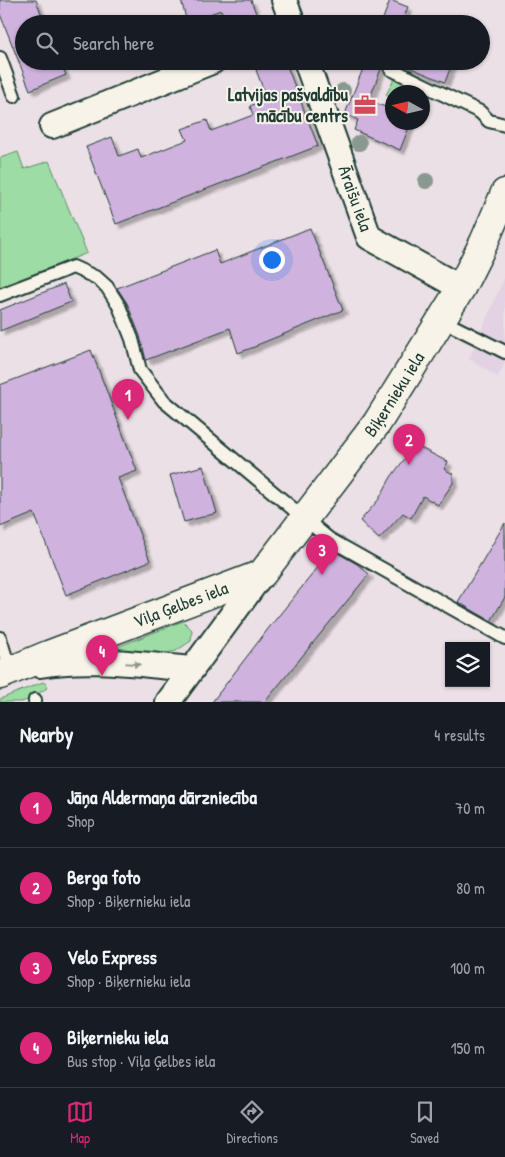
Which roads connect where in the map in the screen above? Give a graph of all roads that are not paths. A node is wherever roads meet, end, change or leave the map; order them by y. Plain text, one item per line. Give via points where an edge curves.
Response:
1 (284, 0) edge
2 (290, 15) edge
3 (0, 58) edge
4 (191, 70) edge
5 (309, 70) edge
6 (393, 70) edge
7 (14, 96) dead end
8 (505, 125) edge
9 (52, 126) dead end
10 (505, 193) edge
11 (460, 288) junction
12 (0, 296) edge
13 (441, 320) junction
14 (505, 352) edge
15 (304, 519) junction
16 (262, 574) junction
17 (0, 638) edge
18 (505, 638) edge
19 (192, 669) junction
20 (8, 672) edge
21 (168, 702) edge

1 - 2 street
3 - 7 lane
4 - 9 street
5 - 11 street, Āraišu iela via 369,237
6 - 8 lane via 480,112 489,121
10 - 11 street, Biķernieku iela
11 - 13 street, Biķernieku iela
12 - 15 lane via 73,267 96,278 107,287 119,306 140,370 164,401
13 - 14 lane
13 - 15 street, Biķernieku iela via 378,423
15 - 16 street, Biķernieku iela
15 - 18 lane via 329,539
16 - 19 street, Biķernieku iela
16 - 20 street, Viļa Ģelbes iela
17 - 20 lane
20 -> 19 street via 60,661 92,660
19 - 21 street, Biķernieku iela

